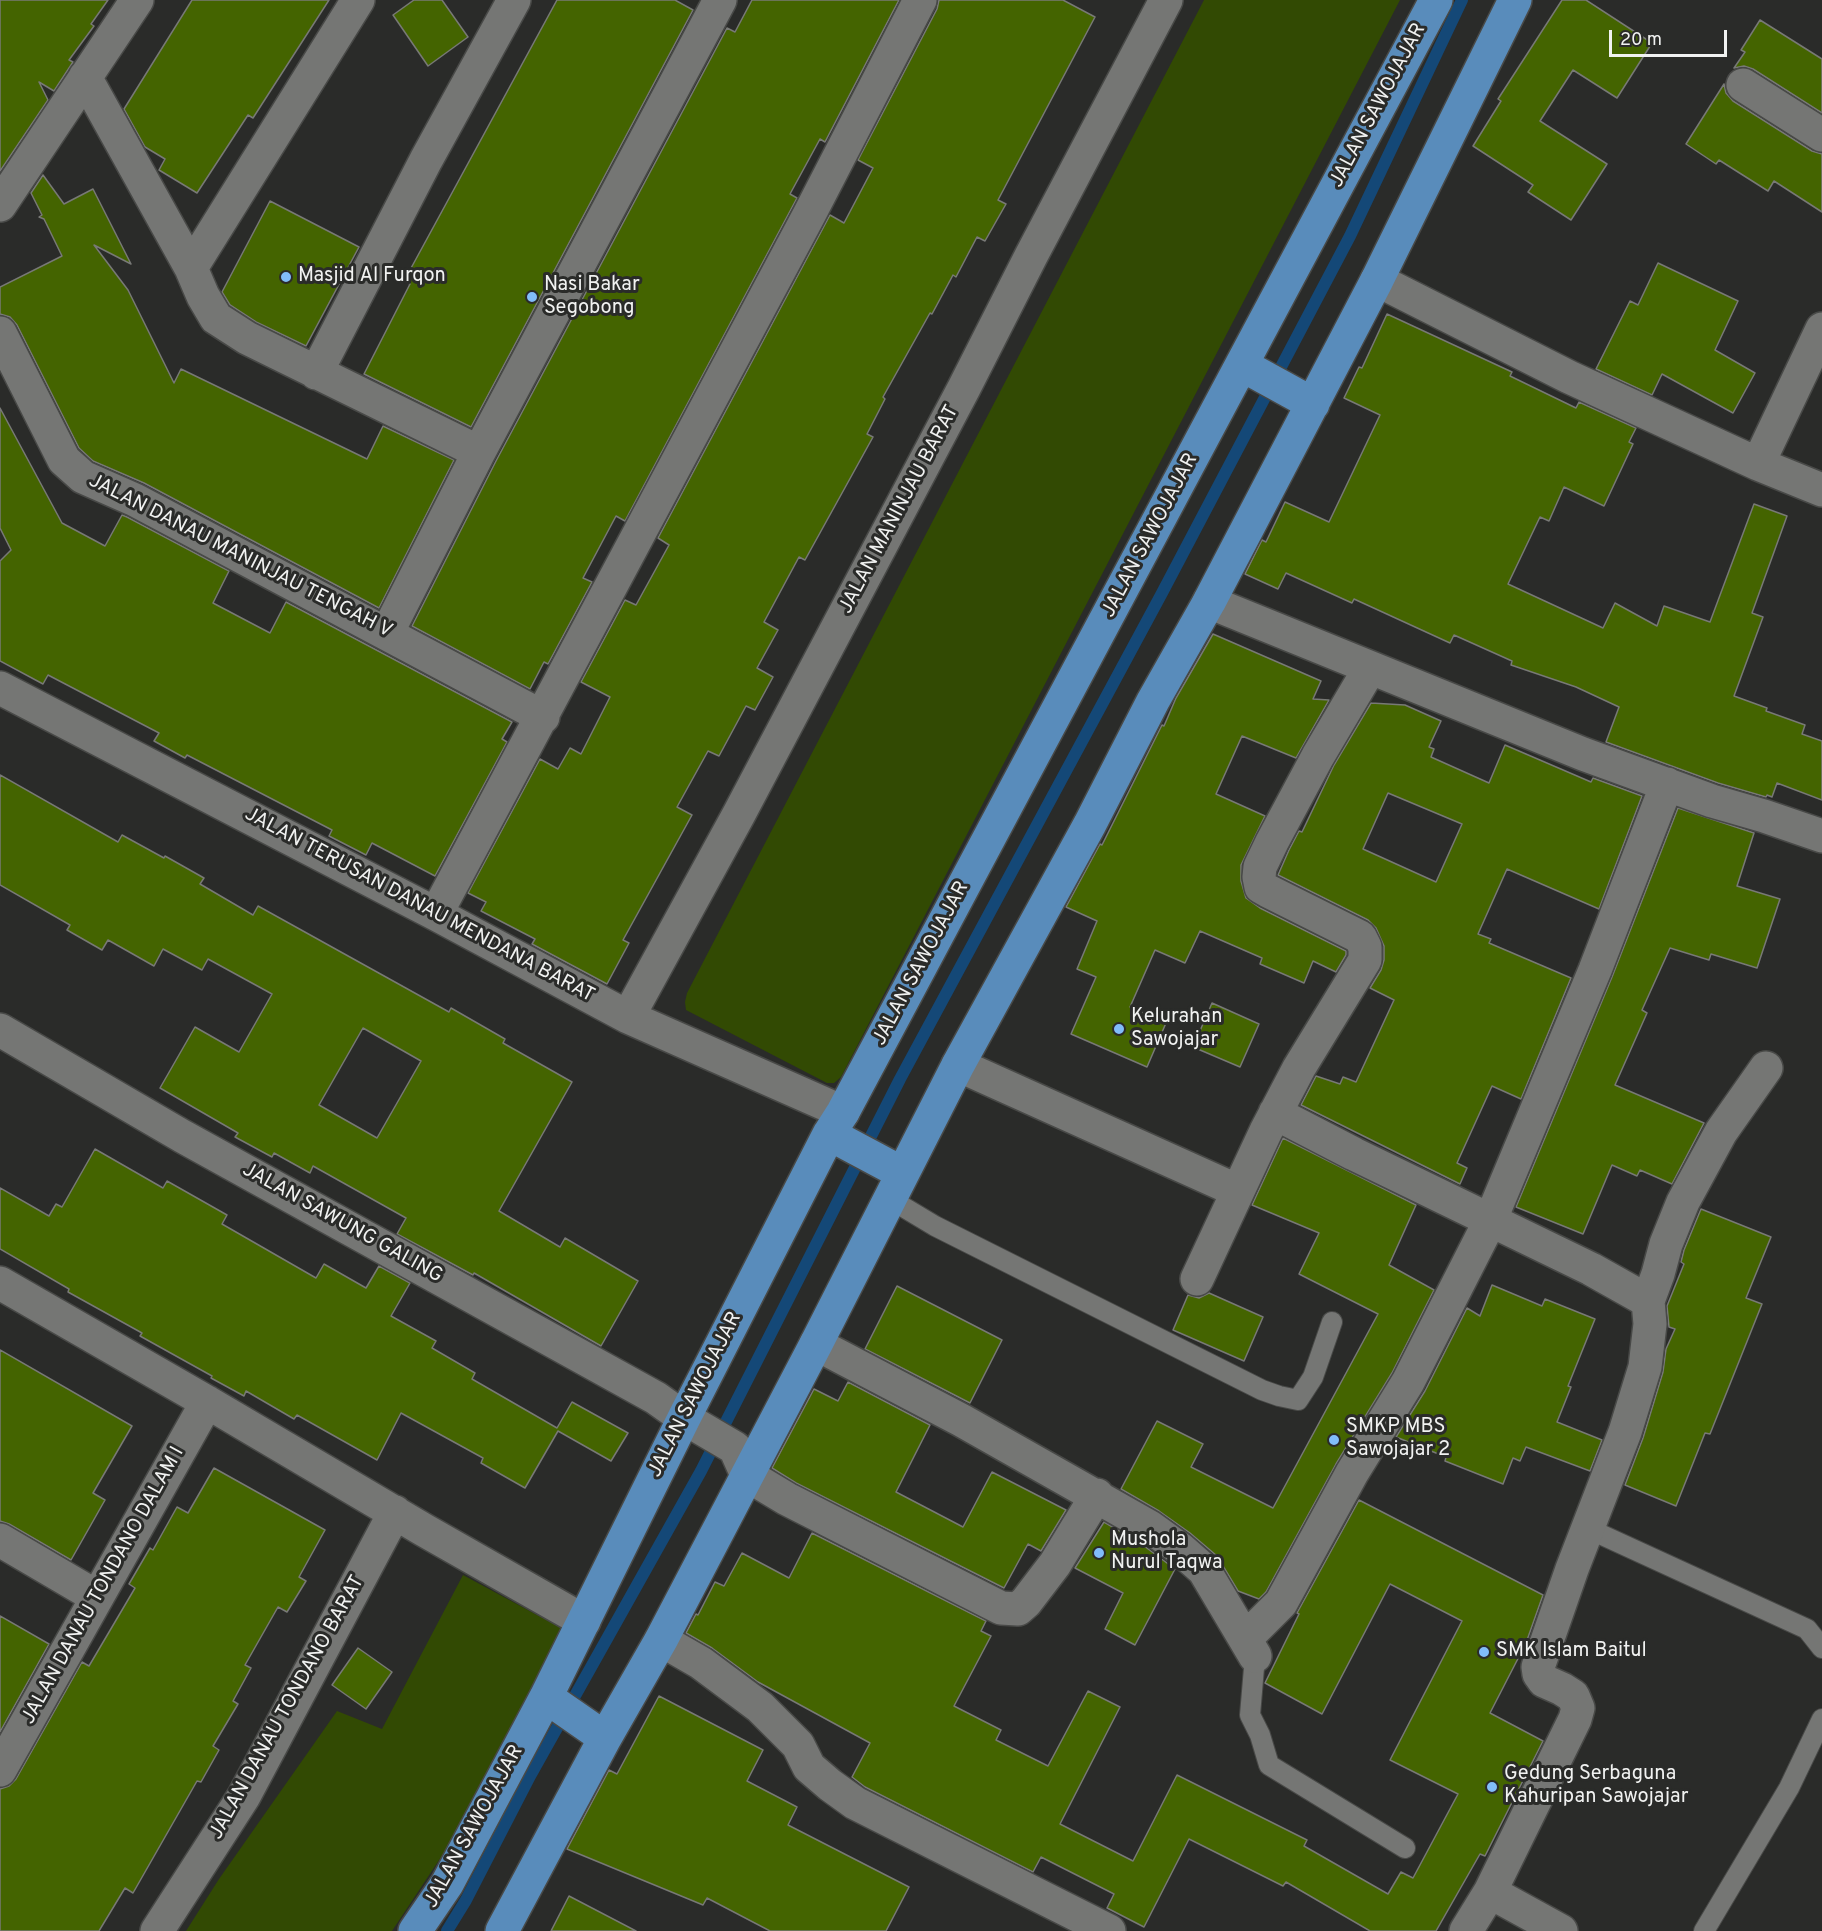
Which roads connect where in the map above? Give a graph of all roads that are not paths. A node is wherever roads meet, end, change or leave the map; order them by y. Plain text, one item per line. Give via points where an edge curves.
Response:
1 (137, 0) edge
2 (358, 0) edge
3 (514, 0) edge
4 (720, 0) edge
5 (920, 0) edge
6 (1166, 0) edge
7 (1436, 0) edge
8 (1515, 0) edge
9 (85, 77) junction
10 (1743, 85) dead end
11 (1822, 135) edge
12 (0, 205) edge
13 (191, 268) junction
14 (1377, 280) junction
15 (1822, 329) edge
16 (0, 333) edge
17 (1251, 371) junction
18 (316, 373) junction
19 (1302, 398) junction
20 (479, 452) junction
21 (1758, 464) junction
22 (1822, 490) edge
23 (1209, 602) junction
24 (387, 633) junction
25 (1370, 668) junction
26 (0, 688) edge
27 (543, 717) junction
28 (1667, 784) junction
29 (1822, 836) edge
30 (436, 914) junction
31 (628, 1017) junction
32 (0, 1030) edge
33 (958, 1065) junction
34 (1766, 1068) dead end
35 (1275, 1113) junction
36 (867, 1154) junction
37 (1238, 1191) junction
38 (1490, 1221) junction
39 (1197, 1279) dead end
40 (0, 1283) edge
41 (1648, 1301) junction
42 (1332, 1322) dead end
43 (816, 1344) junction
44 (207, 1402) junction
45 (690, 1421) junction
46 (741, 1461) junction
47 (1097, 1495) junction
48 (395, 1512) junction
49 (1589, 1529) junction
50 (0, 1540) edge
51 (97, 1597) junction
52 (584, 1621) junction
53 (1814, 1633) edge
54 (661, 1640) junction
55 (1250, 1648) junction
56 (1822, 1648) edge
57 (573, 1716) junction
58 (1822, 1719) edge
59 (3, 1756) edge
60 (1405, 1848) dead end
61 (1490, 1892) junction
62 (157, 1931) edge
63 (415, 1931) edge
64 (502, 1931) edge
65 (1108, 1931) edge
66 (1466, 1931) edge
67 (1561, 1931) edge
68 (1704, 1931) edge

1 - 9 street
2 - 13 street
3 - 18 street
4 - 20 street
5 - 27 street
6 - 31 street, JALAN MANINJAU BARAT via 739,814
7 - 17 main road, JALAN SAWOJAJAR
8 - 14 main road, JALAN SAWOJAJAR
9 - 12 street
9 - 13 street
10 - 11 street
13 - 18 street via 216,318
14 - 19 main road, JALAN SAWOJAJAR
14 - 21 street via 1569,377
15 - 21 street
16 - 24 street, JALAN DANAU MANINJAU TENGAH V via 64,460 83,477 135,500
17 - 19 main road
17 - 36 main road, JALAN SAWOJAJAR
18 - 20 street
19 - 23 main road, JALAN SAWOJAJAR
20 - 24 street
21 - 22 street
23 - 25 street
23 - 33 main road, JALAN SAWOJAJAR
24 - 27 street, JALAN DANAU MANINJAU TENGAH V
25 - 28 street
25 - 35 street via 1260,867 1262,887 1360,937 1365,947 1365,960
26 - 30 street, JALAN TERUSAN DANAU MENDANA BARAT
27 - 30 street
28 - 29 street
28 - 38 street via 1595,970
30 - 31 street, JALAN TERUSAN DANAU MENDANA BARAT
31 - 36 street, JALAN TERUSAN DANAU MENDANA BARAT
32 - 45 street, JALAN SAWUNG GALING via 182,1136 656,1398
33 - 36 main road, JALAN SAWOJAJAR
33 - 37 street
34 - 41 street via 1721,1132 1683,1202
35 - 37 street
35 - 38 street
36 - 42 lane via 935,1226 1262,1390 1298,1400 1313,1377
36 - 43 main road, JALAN SAWOJAJAR
36 - 45 main road, JALAN SAWOJAJAR
37 - 39 street
38 - 41 street
38 - 55 street via 1408,1382 1352,1473 1281,1603
40 - 44 street
41 - 49 street via 1650,1324 1645,1367
43 - 46 main road, JALAN SAWOJAJAR
43 - 47 street
44 - 48 street
44 - 51 street, JALAN DANAU TONDANO DALAM I
45 - 46 street, JALAN SAWUNG GALING
45 - 52 main road, JALAN SAWOJAJAR
46 - 47 street, JALAN SAWUNG GALING via 787,1499 1001,1608 1018,1609 1026,1602 1055,1564
46 - 54 main road, JALAN SAWOJAJAR
47 - 55 street via 1150,1527 1204,1570
48 - 52 street
48 - 62 street, JALAN DANAU TONDANO BARAT via 244,1796
49 - 53 lane
49 - 61 street via 1538,1667 1544,1681 1573,1696 1578,1708 1575,1719
50 - 51 street
51 - 59 street, JALAN DANAU TONDANO DALAM I
52 - 57 main road, JALAN SAWOJAJAR
53 - 56 lane
54 - 57 main road, JALAN SAWOJAJAR
54 - 65 street via 701,1663 760,1707 798,1745 809,1767 855,1803
55 - 60 lane via 1250,1715 1269,1765
57 - 63 main road, JALAN SAWOJAJAR
57 - 64 main road, JALAN SAWOJAJAR
58 - 68 lane via 1789,1788
61 - 66 street
61 - 67 street

